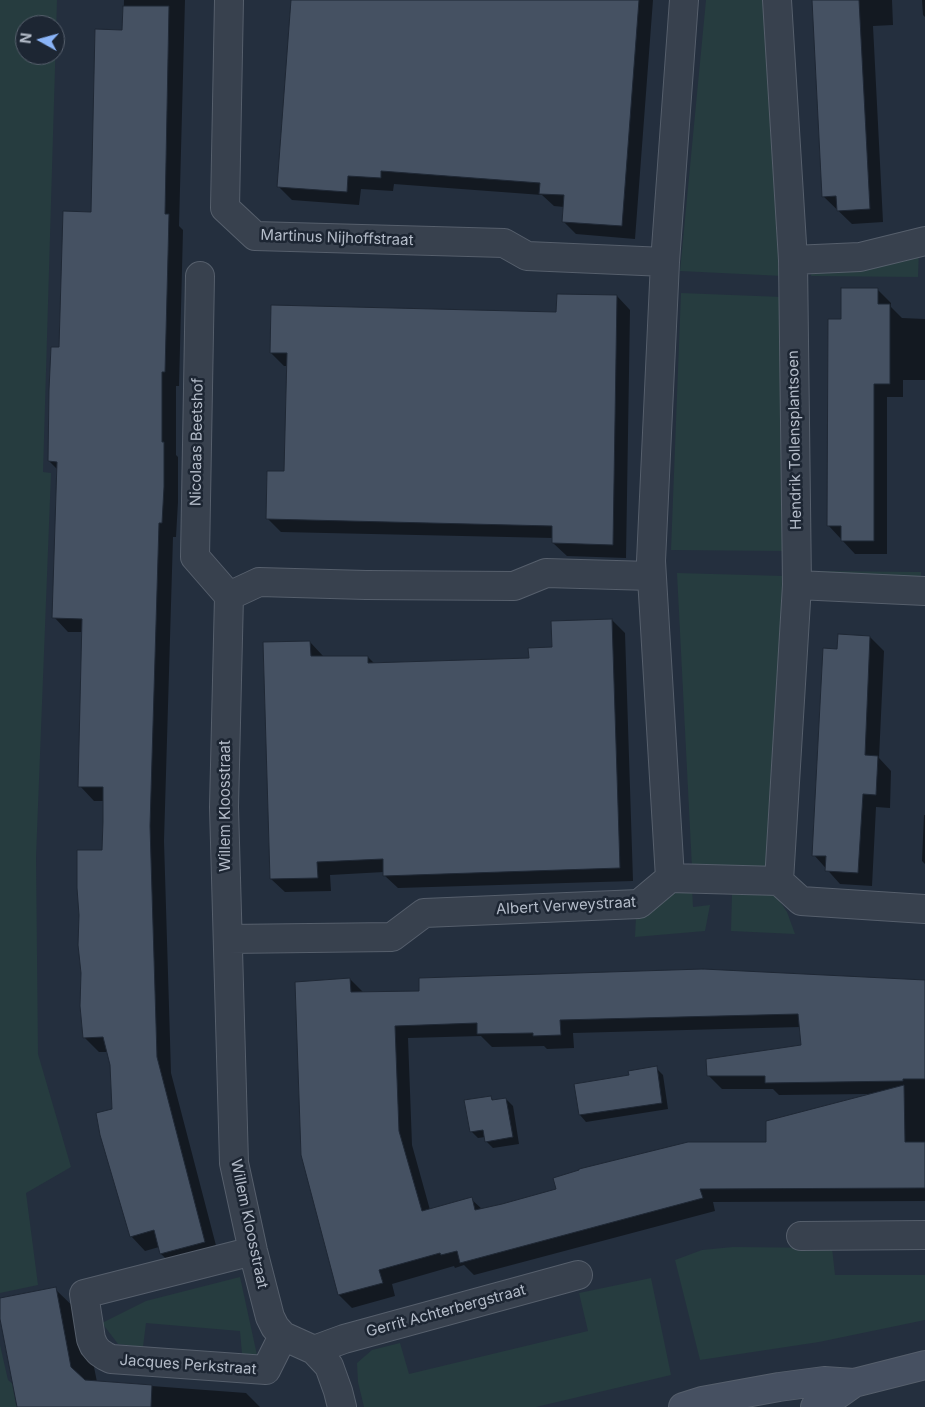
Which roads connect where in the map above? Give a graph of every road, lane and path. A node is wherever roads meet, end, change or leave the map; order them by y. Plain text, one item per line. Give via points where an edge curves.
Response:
1 (229, 0) edge
2 (684, 0) edge
3 (778, 0) edge
4 (925, 241) edge
5 (793, 260) junction
6 (665, 262) junction
7 (200, 276) dead end
8 (652, 576) junction
9 (797, 585) junction
10 (925, 591) edge
11 (230, 596) junction
12 (670, 878) junction
13 (779, 881) junction
14 (925, 909) edge
15 (228, 939) junction
16 (925, 1235) edge
17 (801, 1236) dead end
18 (253, 1251) junction
19 (578, 1275) dead end
20 (283, 1336) junction
21 (314, 1350) junction
22 (925, 1365) edge
23 (854, 1383) junction
24 (342, 1407) edge
25 (683, 1407) edge
26 (815, 1407) edge

1 - 6 street, Martinus Nijhoffstraat via 225,208 255,236 504,243 527,256
2 - 6 street
3 - 5 street, Hendrik Tollensplantsoen
4 - 5 street via 860,257
5 - 9 street, Hendrik Tollensplantsoen
6 - 8 street
7 - 11 street, Nicolaas Beetshof via 195,557
8 - 11 street via 546,573 514,586 259,582
8 - 12 street
9 - 10 street
9 - 13 street, Hendrik Tollensplantsoen
11 - 15 street, Willem Kloosstraat via 224,807
12 - 13 street
12 - 15 street, Albert Verweystraat via 639,904 424,913 392,937
13 - 14 street via 801,901
15 - 18 street, Willem Kloosstraat via 234,1163
16 - 17 street
18 - 20 street, Willem Kloosstraat via 270,1317
18 - 20 street, Jacques Perkstraat via 84,1294 94,1346 112,1359 266,1370
19 - 21 street, Gerrit Achterbergstraat
20 - 21 street
21 - 24 street via 330,1366
22 - 23 street
23 - 25 street via 824,1381 739,1394
23 - 26 street

